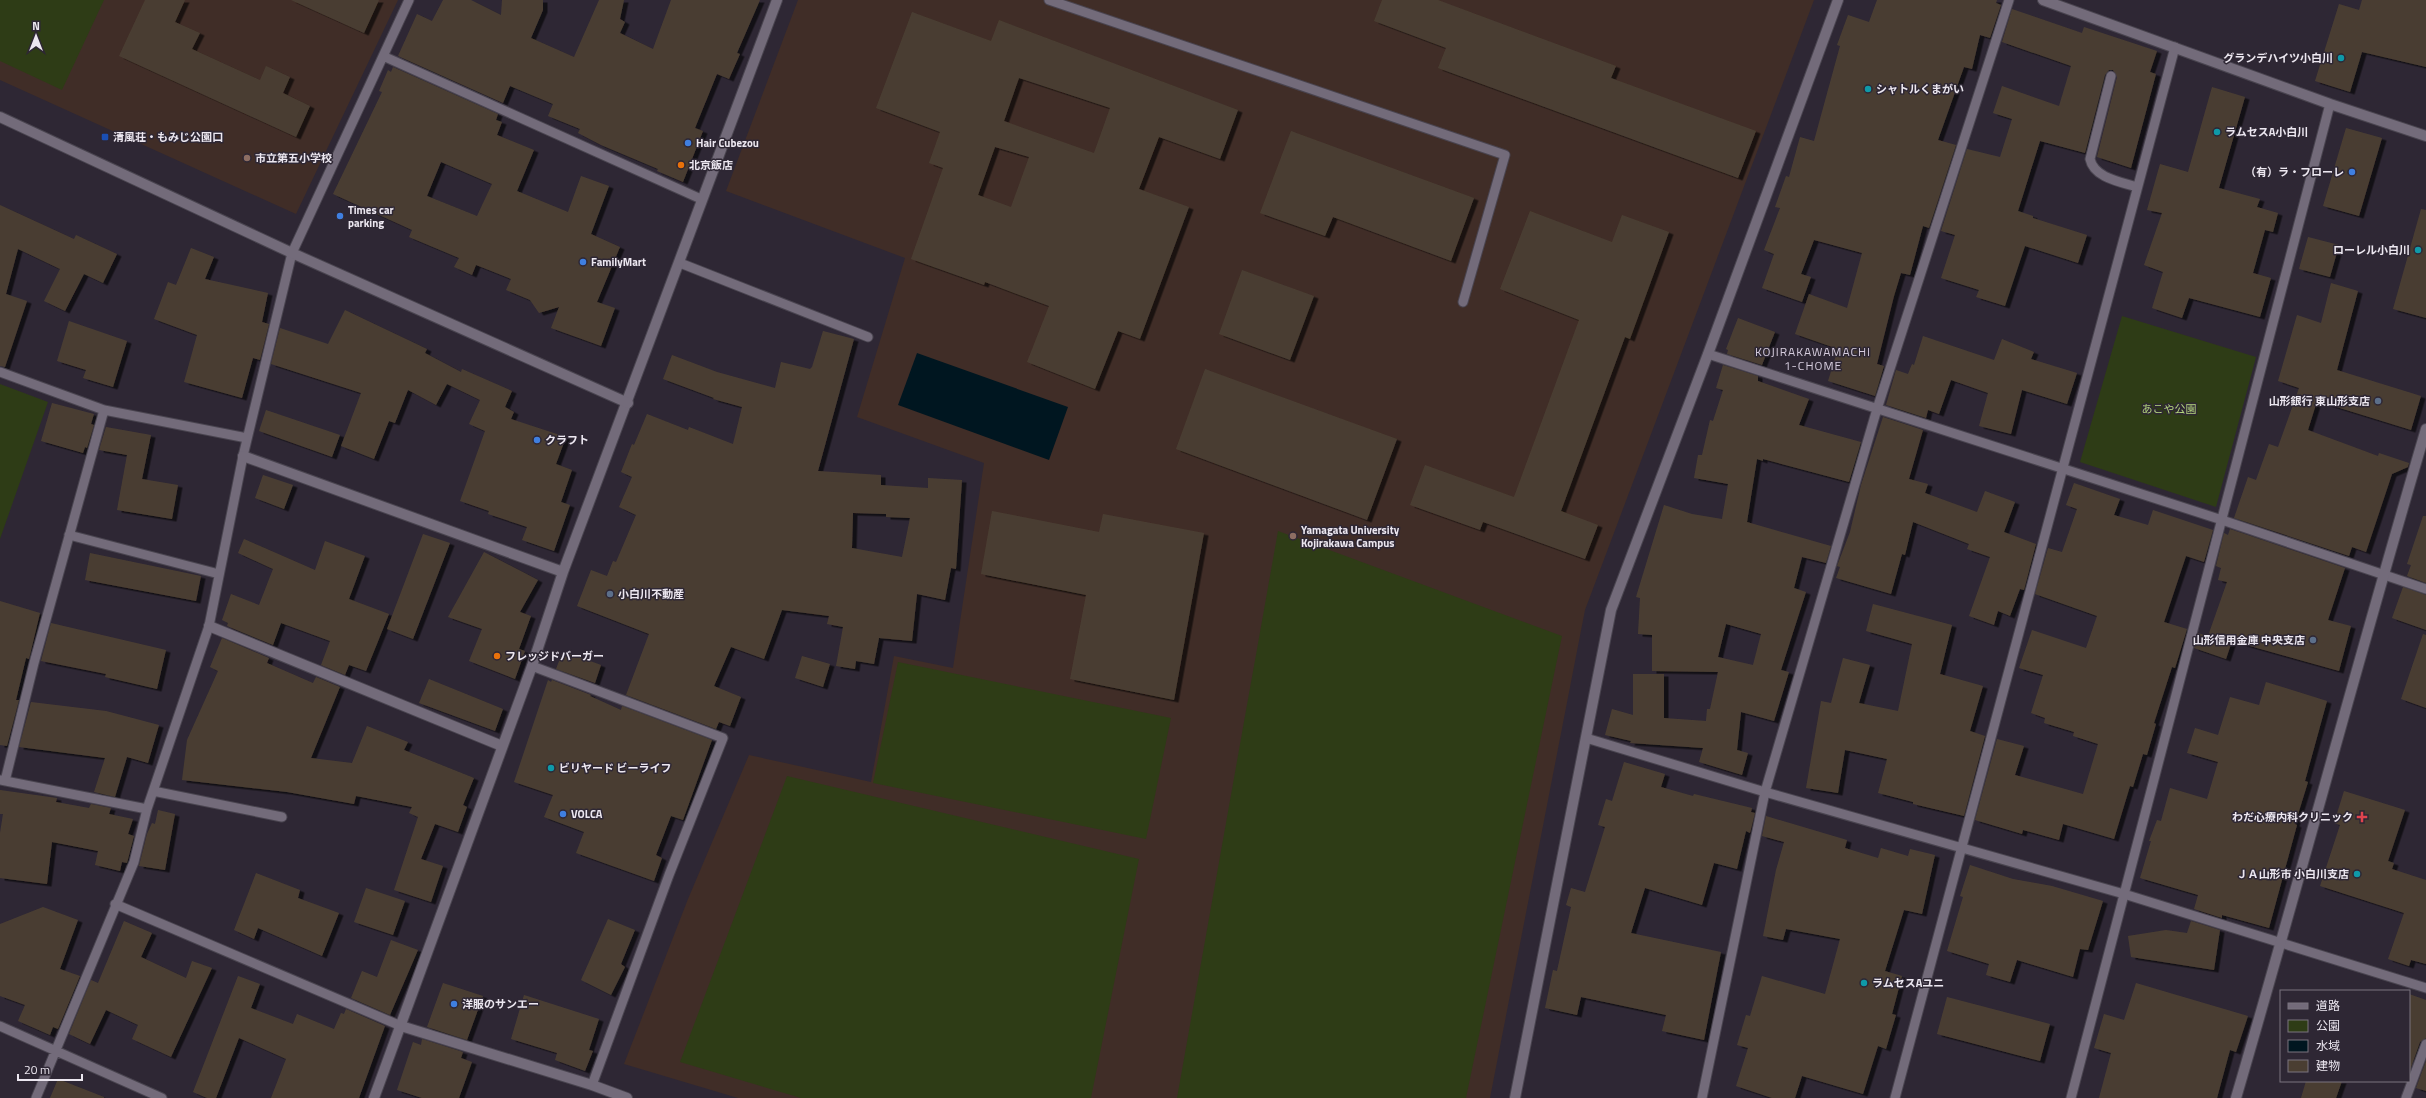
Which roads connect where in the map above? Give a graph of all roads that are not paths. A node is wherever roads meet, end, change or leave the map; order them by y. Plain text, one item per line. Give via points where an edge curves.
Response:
1 (409, 0) edge
2 (777, 0) edge
3 (1050, 0) edge
4 (1838, 0) edge
5 (2009, 0) edge
6 (2042, 0) edge
7 (2175, 47) junction
8 (383, 56) junction
9 (2111, 76) dead end
10 (2330, 104) junction
11 (0, 117) edge
12 (2426, 136) edge
13 (2137, 187) junction
14 (701, 199) junction
15 (292, 253) junction
16 (680, 263) junction
17 (1463, 302) dead end
18 (868, 337) dead end
19 (1708, 354) junction
20 (0, 372) edge
21 (628, 403) junction
22 (1877, 409) junction
23 (104, 410) junction
24 (2426, 430) edge
25 (247, 438) junction
26 (243, 456) junction
27 (2061, 468) junction
28 (2222, 520) junction
29 (69, 535) junction
30 (563, 572) junction
31 (219, 574) junction
32 (2383, 574) junction
33 (2426, 589) edge
34 (209, 626) junction
35 (532, 666) junction
36 (1586, 738) junction
37 (502, 746) junction
38 (2, 781) edge
39 (152, 791) junction
40 (1765, 792) junction
41 (147, 809) junction
42 (282, 817) dead end
43 (1960, 846) junction
44 (2124, 894) junction
45 (115, 904) junction
46 (2282, 942) junction
47 (2426, 988) edge
48 (0, 1026) edge
49 (400, 1026) junction
50 (2426, 1044) edge
51 (57, 1051) junction
52 (592, 1085) junction
53 (36, 1098) edge
54 (162, 1098) edge
55 (374, 1098) edge
56 (627, 1098) edge
57 (1515, 1098) edge
58 (1702, 1098) edge
59 (1894, 1098) edge
60 (2071, 1098) edge
61 (2236, 1098) edge
62 (2406, 1098) edge

1 - 8 lane
2 - 14 street
3 - 17 lane via 1505,155
4 - 19 street
5 - 22 lane
6 - 7 street
7 - 10 street
7 - 13 lane
8 - 14 lane
8 - 15 lane
9 - 13 lane via 2090,159 2091,166 2096,172
10 - 12 street
10 - 28 lane
11 - 15 street
13 - 27 lane
14 - 16 street
15 - 21 street
15 - 25 lane
16 - 18 lane
16 - 21 street
19 - 22 lane
19 - 36 street via 1611,610
20 - 23 lane
21 - 30 street
22 - 27 lane
22 - 40 lane
23 - 25 lane
23 - 29 lane
24 - 32 street
25 - 26 lane
26 - 30 street
26 - 31 lane
27 - 28 lane
27 - 43 lane
28 - 32 lane
28 - 44 lane
29 - 31 lane
29 - 38 lane
30 - 35 street
31 - 34 lane
32 - 33 lane
32 - 46 street
34 - 37 street
34 - 39 lane
35 - 37 street
35 - 52 lane via 723,738 669,875
36 - 40 lane
36 - 57 street
37 - 49 street
38 - 41 lane
39 - 41 lane
39 - 42 lane
40 - 43 lane
40 - 58 lane
41 - 45 lane via 134,862
43 - 44 lane
43 - 59 lane
44 - 46 lane
44 - 60 lane
45 - 49 lane
45 - 51 lane
46 - 47 lane
46 - 61 street
48 - 51 lane
49 - 52 street
49 - 55 street
50 - 62 lane
51 - 53 lane
51 - 54 lane
52 - 56 street

